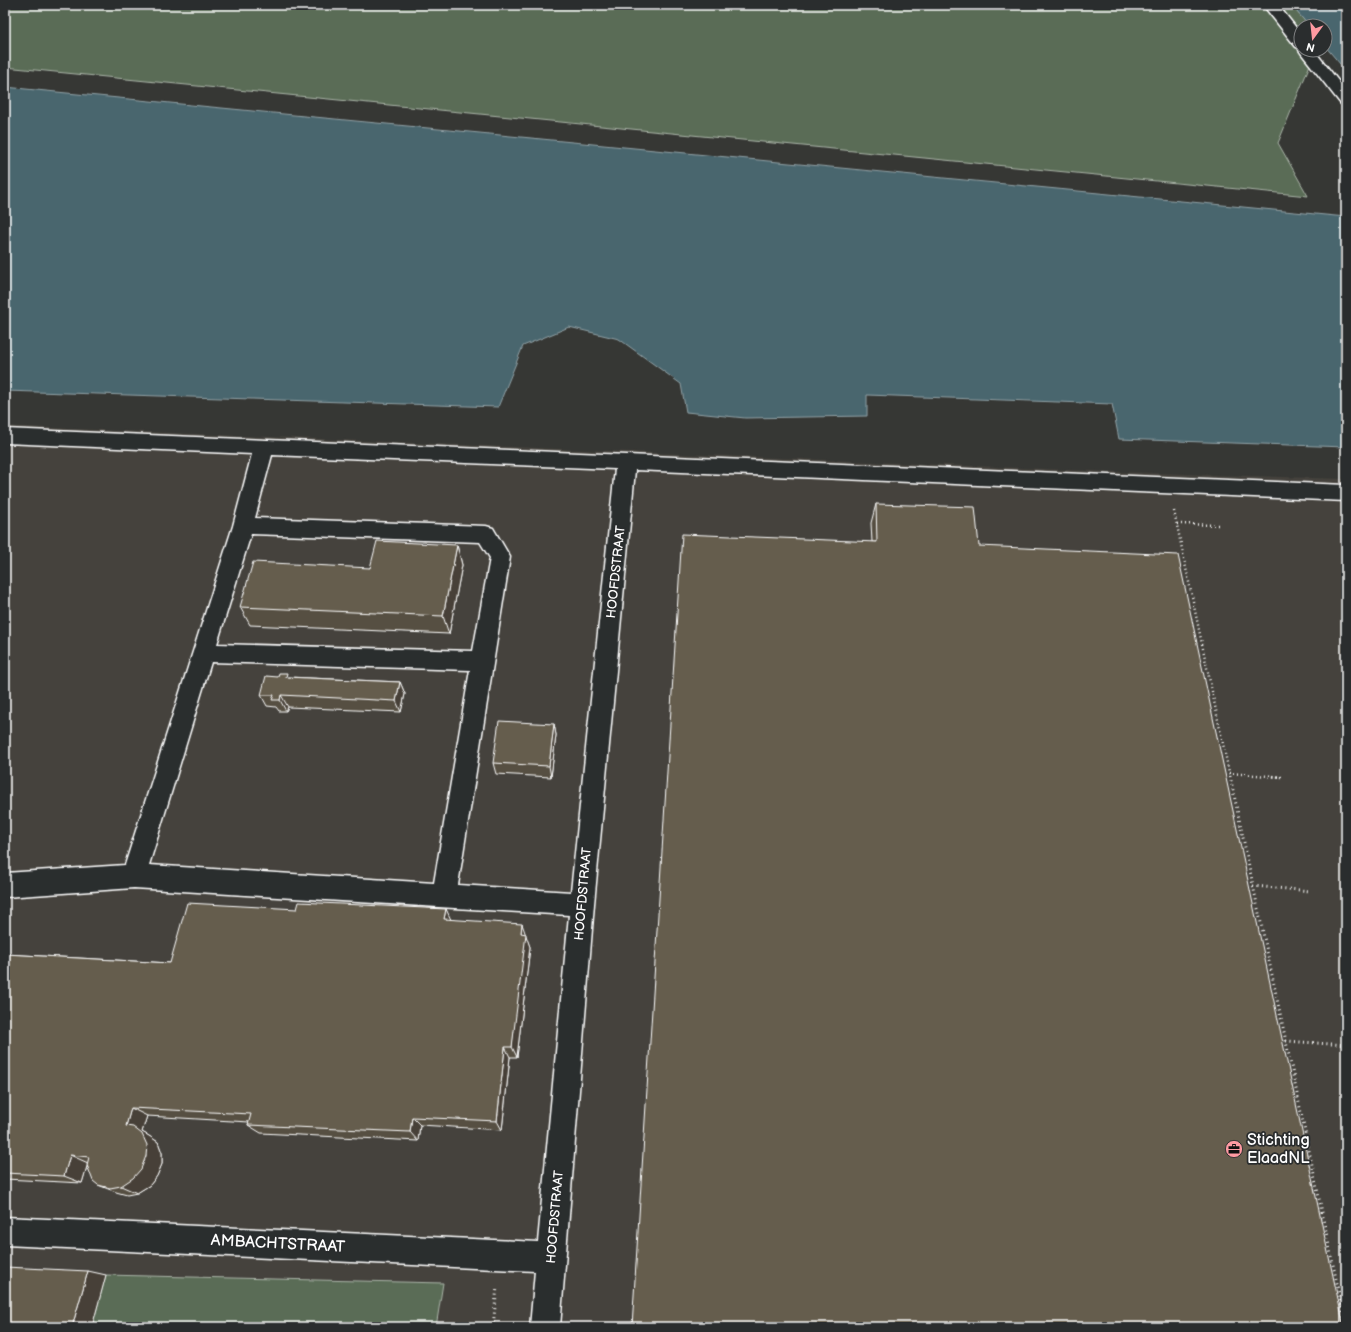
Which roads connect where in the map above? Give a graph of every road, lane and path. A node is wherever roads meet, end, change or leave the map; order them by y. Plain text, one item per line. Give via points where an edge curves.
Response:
1 (1270, 5) edge
2 (1293, 34) edge
3 (1312, 58) edge
4 (1346, 101) edge
5 (5, 436) edge
6 (264, 446) junction
7 (626, 462) junction
8 (1170, 485) junction
9 (1346, 493) edge
10 (1177, 524) junction
11 (243, 526) junction
12 (1221, 526) dead end
13 (203, 653) junction
14 (483, 661) junction
15 (1229, 773) junction
16 (1282, 777) dead end
17 (134, 876) junction
18 (5, 885) edge
19 (1253, 886) junction
20 (1311, 891) dead end
21 (444, 895) junction
22 (582, 904) junction
23 (1286, 1041) junction
24 (1346, 1045) edge
25 (5, 1231) edge
26 (501, 1255) junction
27 (552, 1258) junction
28 (1344, 1306) edge
29 (492, 1327) edge
30 (545, 1327) edge
31 (1346, 1327) edge

1 - 2 street
3 - 4 street
5 - 6 street
6 - 7 street
6 - 11 street
7 - 8 street
7 - 22 street, HOOFDSTRAAT
8 - 9 street
8 - 10 path
10 - 12 path
10 - 15 path
11 - 13 street
11 - 14 street via 486,534 500,557
13 - 14 street
13 - 17 street
14 - 21 street
15 - 16 path
15 - 19 path
17 - 18 street
17 - 21 street
19 - 20 path
19 - 23 path
21 - 22 street
22 - 27 street, HOOFDSTRAAT
23 - 24 path
23 - 28 path
25 - 26 street, AMBACHTSTRAAT
26 - 27 street, AMBACHTSTRAAT
26 - 29 path
27 - 30 street, HOOFDSTRAAT
28 - 31 path

